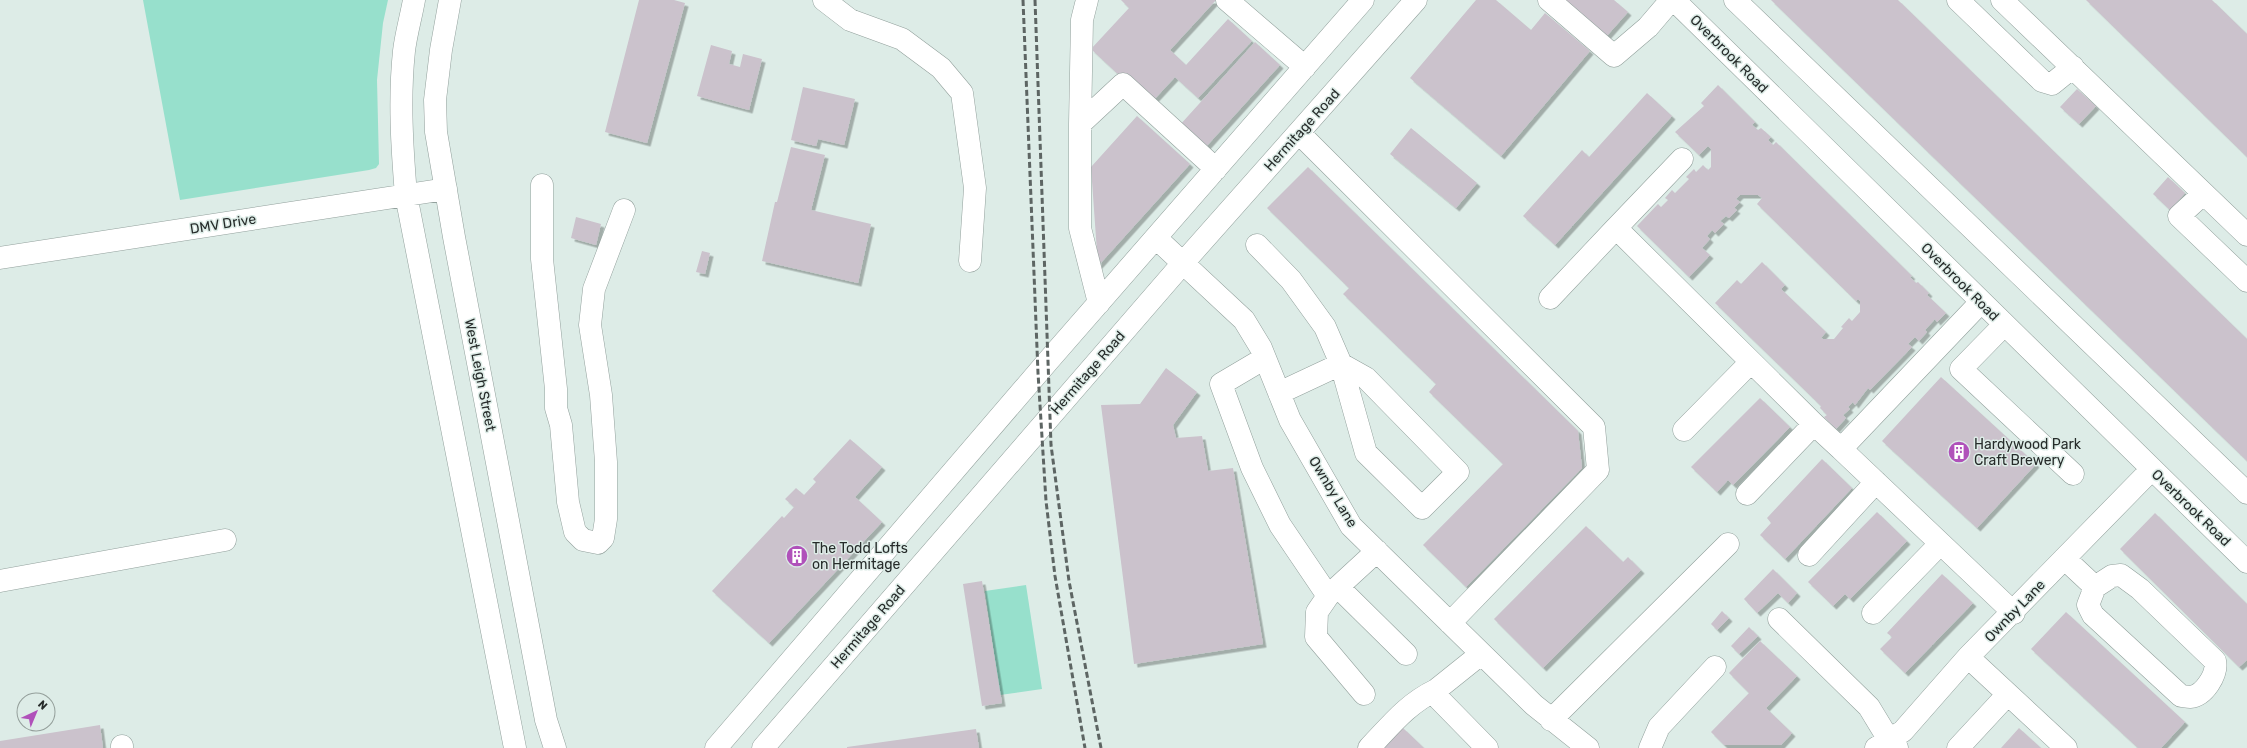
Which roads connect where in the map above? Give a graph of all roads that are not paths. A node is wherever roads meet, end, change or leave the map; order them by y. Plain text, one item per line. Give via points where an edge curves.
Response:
1 (414, 0) edge
2 (450, 0) edge
3 (824, 0) edge
4 (1087, 0) edge
5 (1227, 0) edge
6 (1361, 0) edge
7 (1416, 0) edge
8 (1549, 0) edge
9 (1672, 0) edge
10 (1735, 0) edge
11 (1958, 0) edge
12 (2002, 0) edge
13 (1304, 67) junction
14 (2073, 67) junction
15 (1080, 124) junction
16 (1299, 132) junction
17 (1682, 159) dead end
18 (1216, 169) junction
19 (542, 185) dead end
20 (446, 188) junction
21 (2203, 194) junction
22 (406, 195) junction
23 (624, 210) dead end
24 (1616, 228) junction
25 (2247, 235) edge
26 (1156, 238) junction
27 (1257, 245) dead end
28 (0, 258) edge
29 (970, 261) dead end
30 (1183, 263) junction
31 (2247, 281) edge
32 (1550, 298) dead end
33 (1981, 302) junction
34 (1099, 303) junction
35 (2004, 325) junction
36 (1265, 358) junction
37 (1751, 362) junction
38 (1341, 364) junction
39 (1279, 393) junction
40 (1814, 424) junction
41 (1684, 430) dead end
42 (1841, 449) junction
43 (2151, 470) junction
44 (2073, 474) dead end
45 (1876, 482) junction
46 (2247, 493) edge
47 (1747, 494) dead end
48 (225, 540) dead end
49 (1728, 544) dead end
50 (1940, 544) junction
51 (1376, 551) junction
52 (1808, 554) dead end
53 (2065, 559) junction
54 (2247, 562) edge
55 (0, 581) edge
56 (2095, 587) junction
57 (1333, 591) junction
58 (1873, 613) dead end
59 (2014, 613) junction
60 (1779, 618) dead end
61 (1450, 623) junction
62 (1406, 654) dead end
63 (1481, 654) junction
64 (1968, 657) junction
65 (1715, 667) dead end
66 (1436, 690) junction
67 (1364, 694) dead end
68 (2008, 694) junction
69 (1551, 720) junction
70 (1887, 745) edge
71 (516, 748) edge
72 (555, 748) edge
73 (716, 748) edge
74 (763, 748) edge
75 (1369, 748) edge
76 (1487, 748) edge
77 (1588, 748) edge
78 (1650, 748) edge
79 (1958, 748) edge
80 (2066, 748) edge

1 - 22 street via 404,49 401,91 401,137
2 - 20 street, West Leigh Street via 435,100 436,132
3 - 29 street via 850,20 902,39 941,68 962,93 975,188
4 - 15 street via 1082,20
5 - 13 street
6 - 13 street
7 - 16 street, Hermitage Road
8 - 9 street via 1614,56 1648,27
9 - 33 street, Overbrook Road
10 - 46 street
11 - 14 street via 2042,81 2052,84
12 - 14 street
13 - 18 street
14 - 21 street
15 - 18 street via 1123,84
15 - 34 street via 1080,228
16 - 30 street, Hermitage Road
16 - 61 street via 1594,426 1598,470
17 - 24 street
18 - 26 street
19 - 23 street via 542,259 568,502 575,532 583,540 598,543 603,538 606,519 606,462 601,395 590,325 594,289
20 - 22 street, DMV Drive
20 - 72 street, West Leigh Street via 546,720
21 - 25 street
21 - 31 street via 2179,216
22 - 28 street, DMV Drive
22 - 71 street
24 - 32 street
24 - 37 street
26 - 30 street, Ownby Lane
26 - 34 street
27 - 38 street via 1308,300 1325,327
30 - 36 street, Ownby Lane via 1244,320
30 - 74 street, Hermitage Road
33 - 35 street, Overbrook Road
33 - 42 street
34 - 73 street
35 - 43 street, Overbrook Road
35 - 44 street via 1962,369
36 - 39 street, Ownby Lane
36 - 57 street via 1221,384 1252,468 1280,525
37 - 40 street
37 - 41 street
38 - 38 street via 1366,378 1458,472 1422,508 1366,454
38 - 39 street
39 - 51 street, Ownby Lane via 1290,420 1351,526
40 - 42 street
40 - 47 street
42 - 45 street
43 - 53 street, Ownby Lane
43 - 54 street, Overbrook Road
45 - 50 street
45 - 52 street
48 - 55 street
49 - 69 street
50 - 58 street
50 - 59 street
51 - 57 street
51 - 61 street, Ownby Lane
53 - 56 street
53 - 59 street, Ownby Lane
56 - 56 street via 2112,576 2121,575 2140,589 2215,661 2217,668 2214,677 2199,694 2181,696 2093,615 2088,605
57 - 62 street
57 - 67 street via 1317,612 1316,636
59 - 64 street, Ownby Lane
60 - 70 street via 1869,707
61 - 63 street, Ownby Lane
63 - 66 street
63 - 69 street, Ownby Lane
64 - 68 street
64 - 70 street, Ownby Lane via 1903,731
65 - 78 street via 1659,727
66 - 75 street via 1409,706
66 - 76 street via 1439,699
68 - 79 street
68 - 80 street
69 - 77 street, Ownby Lane

